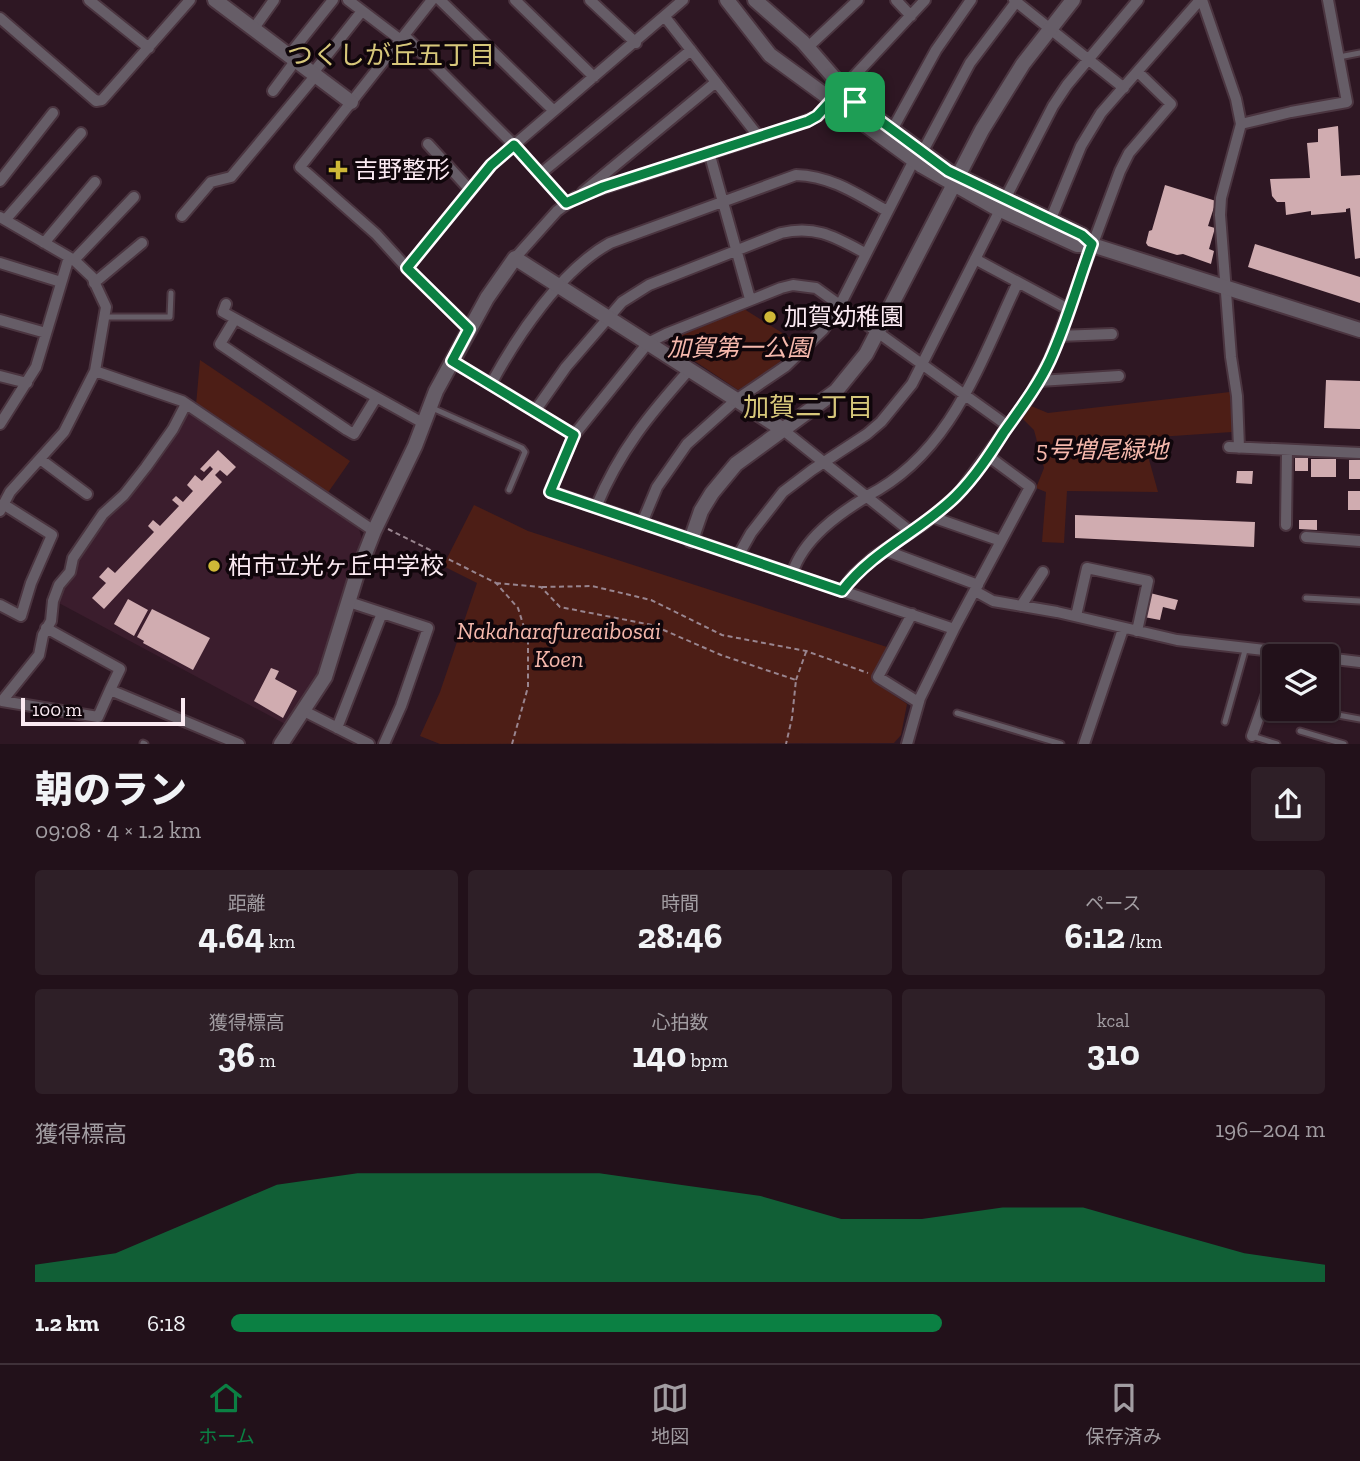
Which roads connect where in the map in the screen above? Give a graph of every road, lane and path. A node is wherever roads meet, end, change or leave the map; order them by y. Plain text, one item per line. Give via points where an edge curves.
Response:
1 (89, 0) edge
2 (190, 0) edge
3 (215, 0) edge
4 (274, 0) edge
5 (333, 0) edge
6 (348, 0) edge
7 (432, 0) edge
8 (440, 0) edge
9 (515, 0) edge
10 (590, 0) edge
11 (683, 0) edge
12 (727, 0) edge
13 (755, 0) edge
14 (858, 0) edge
15 (896, 0) edge
16 (925, 0) edge
17 (971, 0) edge
18 (1073, 0) edge
19 (1138, 0) edge
20 (1201, 0) edge
21 (1328, 0) edge
22 (1015, 1) edge
23 (362, 11) junction
24 (911, 16) junction
25 (665, 17) junction
26 (0, 18) edge
27 (254, 28) junction
28 (1050, 29) junction
29 (403, 38) junction
30 (635, 43) junction
31 (149, 48) junction
32 (807, 48) junction
33 (691, 50) junction
34 (1360, 53) edge
35 (1338, 57) junction
36 (293, 58) junction
37 (1089, 59) junction
38 (1138, 72) junction
39 (314, 74) junction
40 (594, 77) junction
41 (716, 82) junction
42 (1124, 88) junction
43 (273, 91) dead end
44 (837, 94) junction
45 (1360, 101) edge
46 (351, 102) junction
47 (1347, 102) junction
48 (553, 110) junction
49 (53, 113) dead end
50 (1241, 124) junction
51 (892, 130) junction
52 (81, 133) dead end
53 (759, 137) junction
54 (428, 144) dead end
55 (514, 145) junction
56 (709, 152) junction
57 (918, 156) junction
58 (540, 174) junction
59 (0, 181) edge
60 (958, 181) junction
61 (95, 182) dead end
62 (470, 190) junction
63 (134, 197) dead end
64 (571, 200) junction
65 (723, 201) junction
66 (1002, 204) junction
67 (887, 211) junction
68 (182, 216) dead end
69 (3, 218) edge
70 (1050, 221) junction
71 (44, 243) junction
72 (142, 243) dead end
73 (1092, 244) junction
74 (736, 251) junction
75 (865, 253) junction
76 (515, 258) junction
77 (71, 259) junction
78 (975, 259) junction
79 (0, 263) edge
80 (407, 268) junction
81 (61, 282) junction
82 (1018, 282) junction
83 (94, 283) junction
84 (560, 286) junction
85 (1225, 287) junction
86 (171, 293) dead end
87 (750, 299) junction
88 (226, 304) dead end
89 (840, 305) junction
90 (1068, 309) junction
91 (608, 316) junction
92 (104, 317) junction
93 (235, 319) junction
94 (0, 320) edge
95 (469, 329) junction
96 (1360, 331) edge
97 (879, 332) junction
98 (46, 333) junction
99 (1112, 334) dead end
100 (1058, 336) junction
101 (648, 343) junction
102 (452, 361) junction
103 (922, 365) junction
104 (690, 369) junction
105 (95, 371) junction
106 (0, 376) edge
107 (1119, 376) dead end
108 (1038, 381) junction
109 (26, 383) junction
110 (491, 384) junction
111 (965, 394) junction
112 (376, 398) junction
113 (736, 400) junction
114 (186, 404) junction
115 (430, 407) junction
116 (535, 411) junction
117 (0, 424) edge
118 (424, 424) junction
119 (1008, 426) junction
120 (782, 429) junction
121 (574, 435) junction
122 (1287, 451) junction
123 (1360, 453) edge
124 (988, 456) junction
125 (40, 459) junction
126 (826, 463) junction
127 (5, 490) edge
128 (509, 490) dead end
129 (87, 494) dead end
130 (867, 496) junction
131 (2, 507) edge
132 (596, 507) junction
133 (932, 517) junction
134 (642, 523) junction
135 (1286, 525) dead end
136 (376, 527) junction
137 (911, 532) junction
138 (1306, 537) dead end
139 (691, 540) junction
140 (1001, 541) junction
141 (1360, 541) edge
142 (884, 550) junction
143 (738, 556) junction
144 (1043, 572) dead end
145 (792, 574) junction
146 (496, 583) junction
147 (541, 587) junction
148 (977, 588) junction
149 (842, 591) junction
150 (1306, 598) dead end
151 (1360, 601) edge
152 (349, 602) junction
153 (0, 605) edge
154 (1021, 606) junction
155 (382, 612) junction
156 (912, 614) junction
157 (1076, 616) junction
158 (46, 628) junction
159 (954, 629) junction
160 (1123, 629) junction
161 (1137, 631) junction
162 (1247, 647) junction
163 (1262, 650) edge
164 (806, 652) junction
165 (1339, 660) edge
166 (1360, 662) edge
167 (878, 677) junction
168 (796, 680) junction
169 (110, 690) junction
170 (1, 702) edge
171 (918, 702) junction
172 (1262, 708) edge
173 (304, 711) junction
174 (957, 713) dead end
175 (1339, 715) edge
176 (1360, 719) edge
177 (1225, 722) dead end
178 (337, 728) junction
179 (1300, 731) dead end
180 (1252, 736) joint
181 (909, 742) edge
182 (239, 744) edge
183 (281, 744) edge
184 (369, 744) edge
185 (384, 744) edge
186 (512, 744) edge
187 (786, 744) edge
188 (1061, 744) edge
189 (1084, 744) edge
190 (1278, 744) edge
191 (1344, 744) edge

1 - 31 street
2 - 31 street
3 - 27 street
4 - 27 street
5 - 36 street
6 - 23 street
7 - 29 street
8 - 48 street
9 - 40 street
10 - 30 street
11 - 25 street
12 - 44 street via 770,55
13 - 32 street
14 - 32 street
15 - 24 street
16 - 24 street
17 - 51 street via 936,50
18 - 28 street
19 - 37 street
20 - 38 street
20 - 50 street
21 - 35 street
22 - 28 street
22 - 57 street via 970,63
23 - 29 street
23 - 39 street
24 - 44 street
25 - 30 street
25 - 33 street
26 - 31 street via 96,101 102,100
27 - 36 street
28 - 37 street
28 - 60 street via 982,130
29 - 46 street
29 - 55 street
30 - 40 street
32 - 44 street
33 - 41 street
33 - 58 street
34 - 35 lane
35 - 47 street
36 - 39 street
36 - 43 street
37 - 42 street
37 - 66 street via 1053,106
38 - 42 street
38 - 73 street via 1171,104 1129,153
39 - 46 street
39 - 68 street via 231,177 211,182
40 - 48 street
41 - 53 street
41 - 64 street
42 - 70 street via 1101,113 1081,146
44 - 51 street
44 - 53 street via 808,121
44 - 57 street
45 - 47 street
46 - 80 street via 300,167
47 - 50 street
48 - 55 street
49 - 59 street
50 - 85 street via 1221,198
51 - 57 street
52 - 69 street
53 - 56 street
54 - 62 street
55 - 58 street
55 - 62 street
56 - 64 street
56 - 65 street
57 - 60 street
57 - 67 street
58 - 64 street
60 - 66 street
60 - 97 street
61 - 71 street
62 - 80 street
63 - 77 street
64 - 76 street
65 - 67 street via 796,175 815,176 839,183
65 - 74 street
65 - 84 street via 610,243 579,264
66 - 70 street
66 - 73 street via 1077,245
66 - 78 street
67 - 75 street
69 - 71 street
70 - 73 street
71 - 77 street
72 - 83 street
73 - 85 street
73 - 90 street
74 - 75 street via 800,228 828,234
74 - 87 street
74 - 91 street via 649,285
75 - 89 street
76 - 84 street
76 - 95 street
77 - 81 street
77 - 83 street
78 - 82 street
78 - 103 street
79 - 81 street
80 - 95 street
81 - 98 street
82 - 90 street
82 - 111 street
83 - 92 street via 106,307
84 - 91 street
84 - 110 street via 520,334
85 - 96 street
85 - 122 street via 1237,396 1234,448
86 - 92 lane via 170,317
87 - 89 street via 793,285 816,288
87 - 101 street
88 - 93 street via 223,312
89 - 97 street
89 - 113 street via 803,352
90 - 100 street
91 - 101 street
91 - 116 street
92 - 105 street
93 - 112 street
93 - 112 street via 220,344 354,434
94 - 98 street
95 - 102 street
97 - 103 street
97 - 120 street via 836,391
98 - 109 street
99 - 100 street
100 - 108 street
101 - 104 street
101 - 121 street
102 - 110 street
102 - 115 street
103 - 111 street
103 - 126 street via 881,422
104 - 113 street
104 - 132 street via 628,444
105 - 114 street
105 - 125 street via 64,432
106 - 109 street
107 - 108 street
108 - 119 street
109 - 117 street
110 - 116 street
111 - 119 street
111 - 130 street via 928,450 899,477
112 - 118 street
113 - 120 street
113 - 134 street via 687,443 657,487
114 - 136 street
114 - 158 street via 146,467 103,514 73,558
115 - 118 street
115 - 128 lane via 522,448 525,452
116 - 121 street
118 - 136 street
119 - 124 street
120 - 126 street
120 - 139 street via 725,476 701,511
121 - 132 street via 550,492
122 - 123 street
122 - 135 street
124 - 133 street via 959,493
124 - 140 street via 1030,486
125 - 127 street
125 - 129 street
126 - 130 street
126 - 143 street via 783,492
127 - 131 street
130 - 137 street
130 - 145 street via 814,538
131 - 153 street via 52,535 21,616
132 - 134 street
133 - 137 street
133 - 140 street
134 - 139 street
136 - 146 path
136 - 152 street
137 - 142 street
138 - 141 street
139 - 143 street
140 - 148 street
142 - 148 street
142 - 149 street
143 - 145 street
144 - 154 street
145 - 149 street
146 - 147 path
146 - 186 path via 518,608 528,640 528,687
147 - 164 path via 592,586 651,600 722,635
147 - 168 path via 560,607 652,625
148 - 154 street via 993,601
148 - 159 street
149 - 156 street
150 - 151 lane
152 - 155 street
152 - 173 street via 325,677
154 - 157 street
155 - 178 street
155 - 185 street via 428,628
156 - 159 street
156 - 167 street
157 - 160 street
157 - 161 street via 1087,568 1148,581
158 - 169 street via 120,669
158 - 170 street via 39,655
159 - 171 street
160 - 161 street
160 - 189 street
161 - 162 street
162 - 163 street
162 - 177 lane
164 - 167 path
164 - 168 path
165 - 166 street
167 - 171 street
168 - 187 path
169 - 170 street via 98,717
169 - 182 street
171 - 181 street
172 - 180 street
173 - 178 street
173 - 183 street
174 - 188 lane
175 - 176 lane
178 - 184 street
179 - 191 lane
180 - 190 lane

